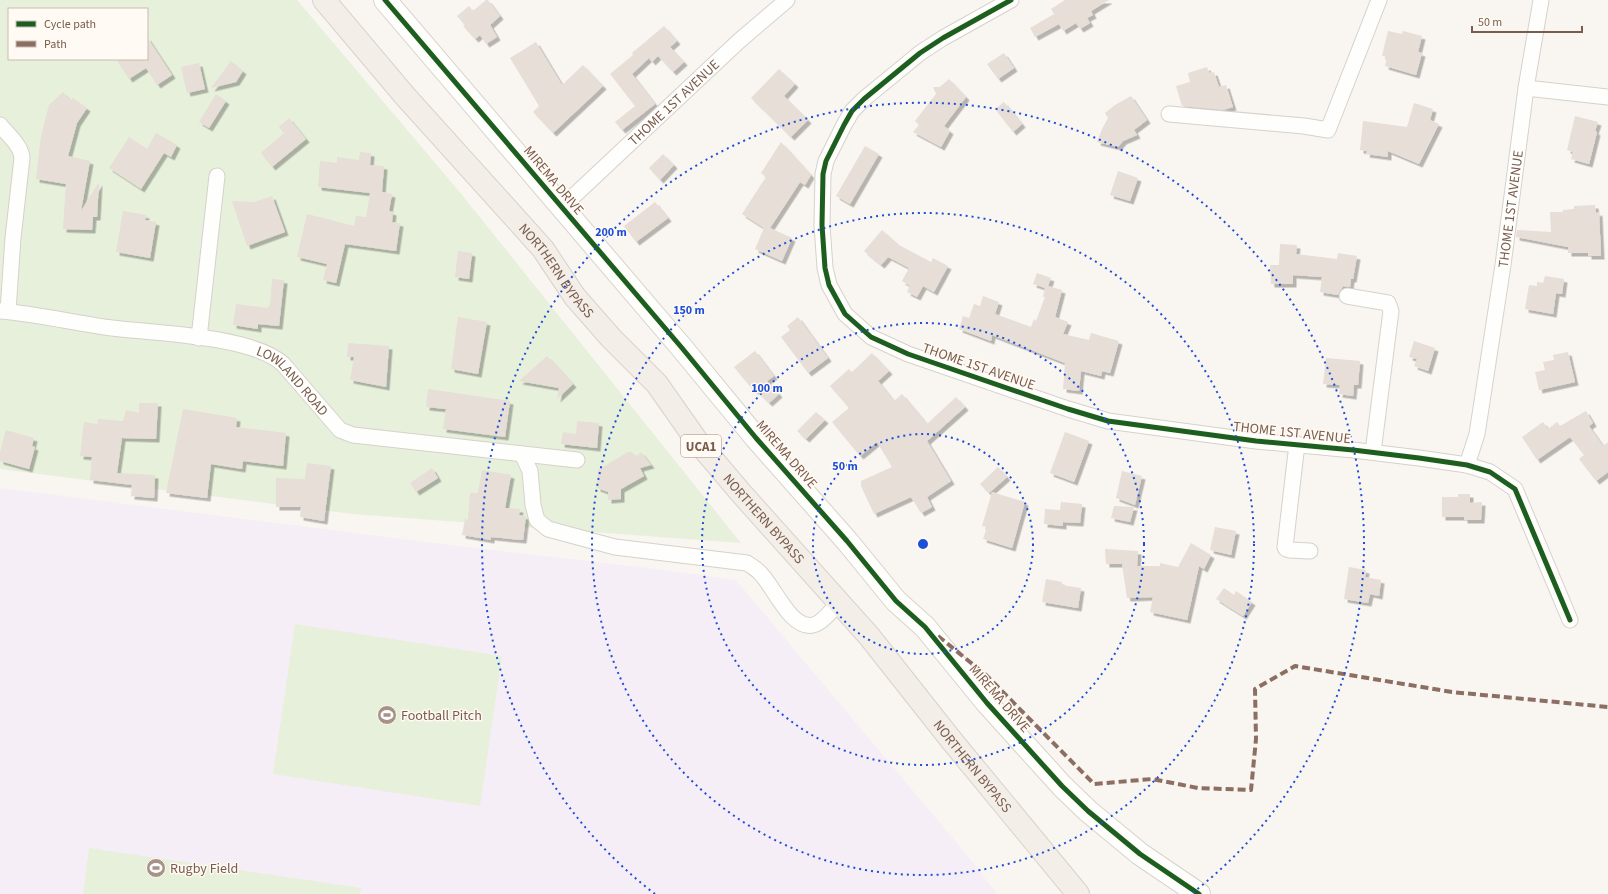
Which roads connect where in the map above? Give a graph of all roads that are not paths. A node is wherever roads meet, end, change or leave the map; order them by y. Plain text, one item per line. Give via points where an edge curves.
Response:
1 (324, 0) edge
2 (385, 0) edge
3 (787, 0) edge
4 (1011, 0) edge
5 (1379, 0) edge
6 (1541, 0) edge
7 (1526, 88) junction
8 (1608, 97) edge
9 (1169, 114) dead end
10 (0, 125) edge
11 (217, 176) dead end
12 (562, 207) junction
13 (1348, 296) dead end
14 (4, 311) edge
15 (199, 338) junction
16 (1297, 444) junction
17 (1373, 452) junction
18 (522, 454) junction
19 (577, 460) dead end
20 (1466, 465) junction
21 (1310, 551) dead end
22 (838, 603) junction
23 (1570, 620) dead end
24 (1078, 894) edge
25 (1199, 894) edge

1 - 22 main road, NORTHERN BYPASS / UCA1 via 405,96 543,249 574,297 657,384 697,441
2 - 12 street, MIREMA DRIVE
3 - 12 street, THOME 1ST AVENUE via 739,41
4 - 16 street, THOME 1ST AVENUE via 920,53 864,99 852,111 844,125 826,162 821,206 825,268 829,285 839,304 858,326 885,344 1068,409 1108,421
5 - 9 street via 1328,130
6 - 7 street, THOME 1ST AVENUE
7 - 8 street
7 - 20 street, THOME 1ST AVENUE via 1503,266 1477,434
10 - 14 street via 22,152
11 - 15 street
12 - 25 street, MIREMA DRIVE via 756,438 848,541 896,601 925,627 986,704 1057,781 1109,831
13 - 17 street via 1388,304 1391,311
14 - 15 street, LOWLAND ROAD
15 - 18 street, LOWLAND ROAD via 263,351 276,358 340,430 353,435
16 - 17 street, THOME 1ST AVENUE
16 - 21 street via 1285,547 1289,550
17 - 20 street, THOME 1ST AVENUE
18 - 19 street, LOWLAND ROAD
18 - 22 street via 530,471 537,520 548,529 615,547 747,562 761,573 790,615 803,625 814,626
20 - 23 street, THOME 1ST AVENUE via 1490,472 1515,489
22 - 24 main road, NORTHERN BYPASS / UCA1 via 868,636

